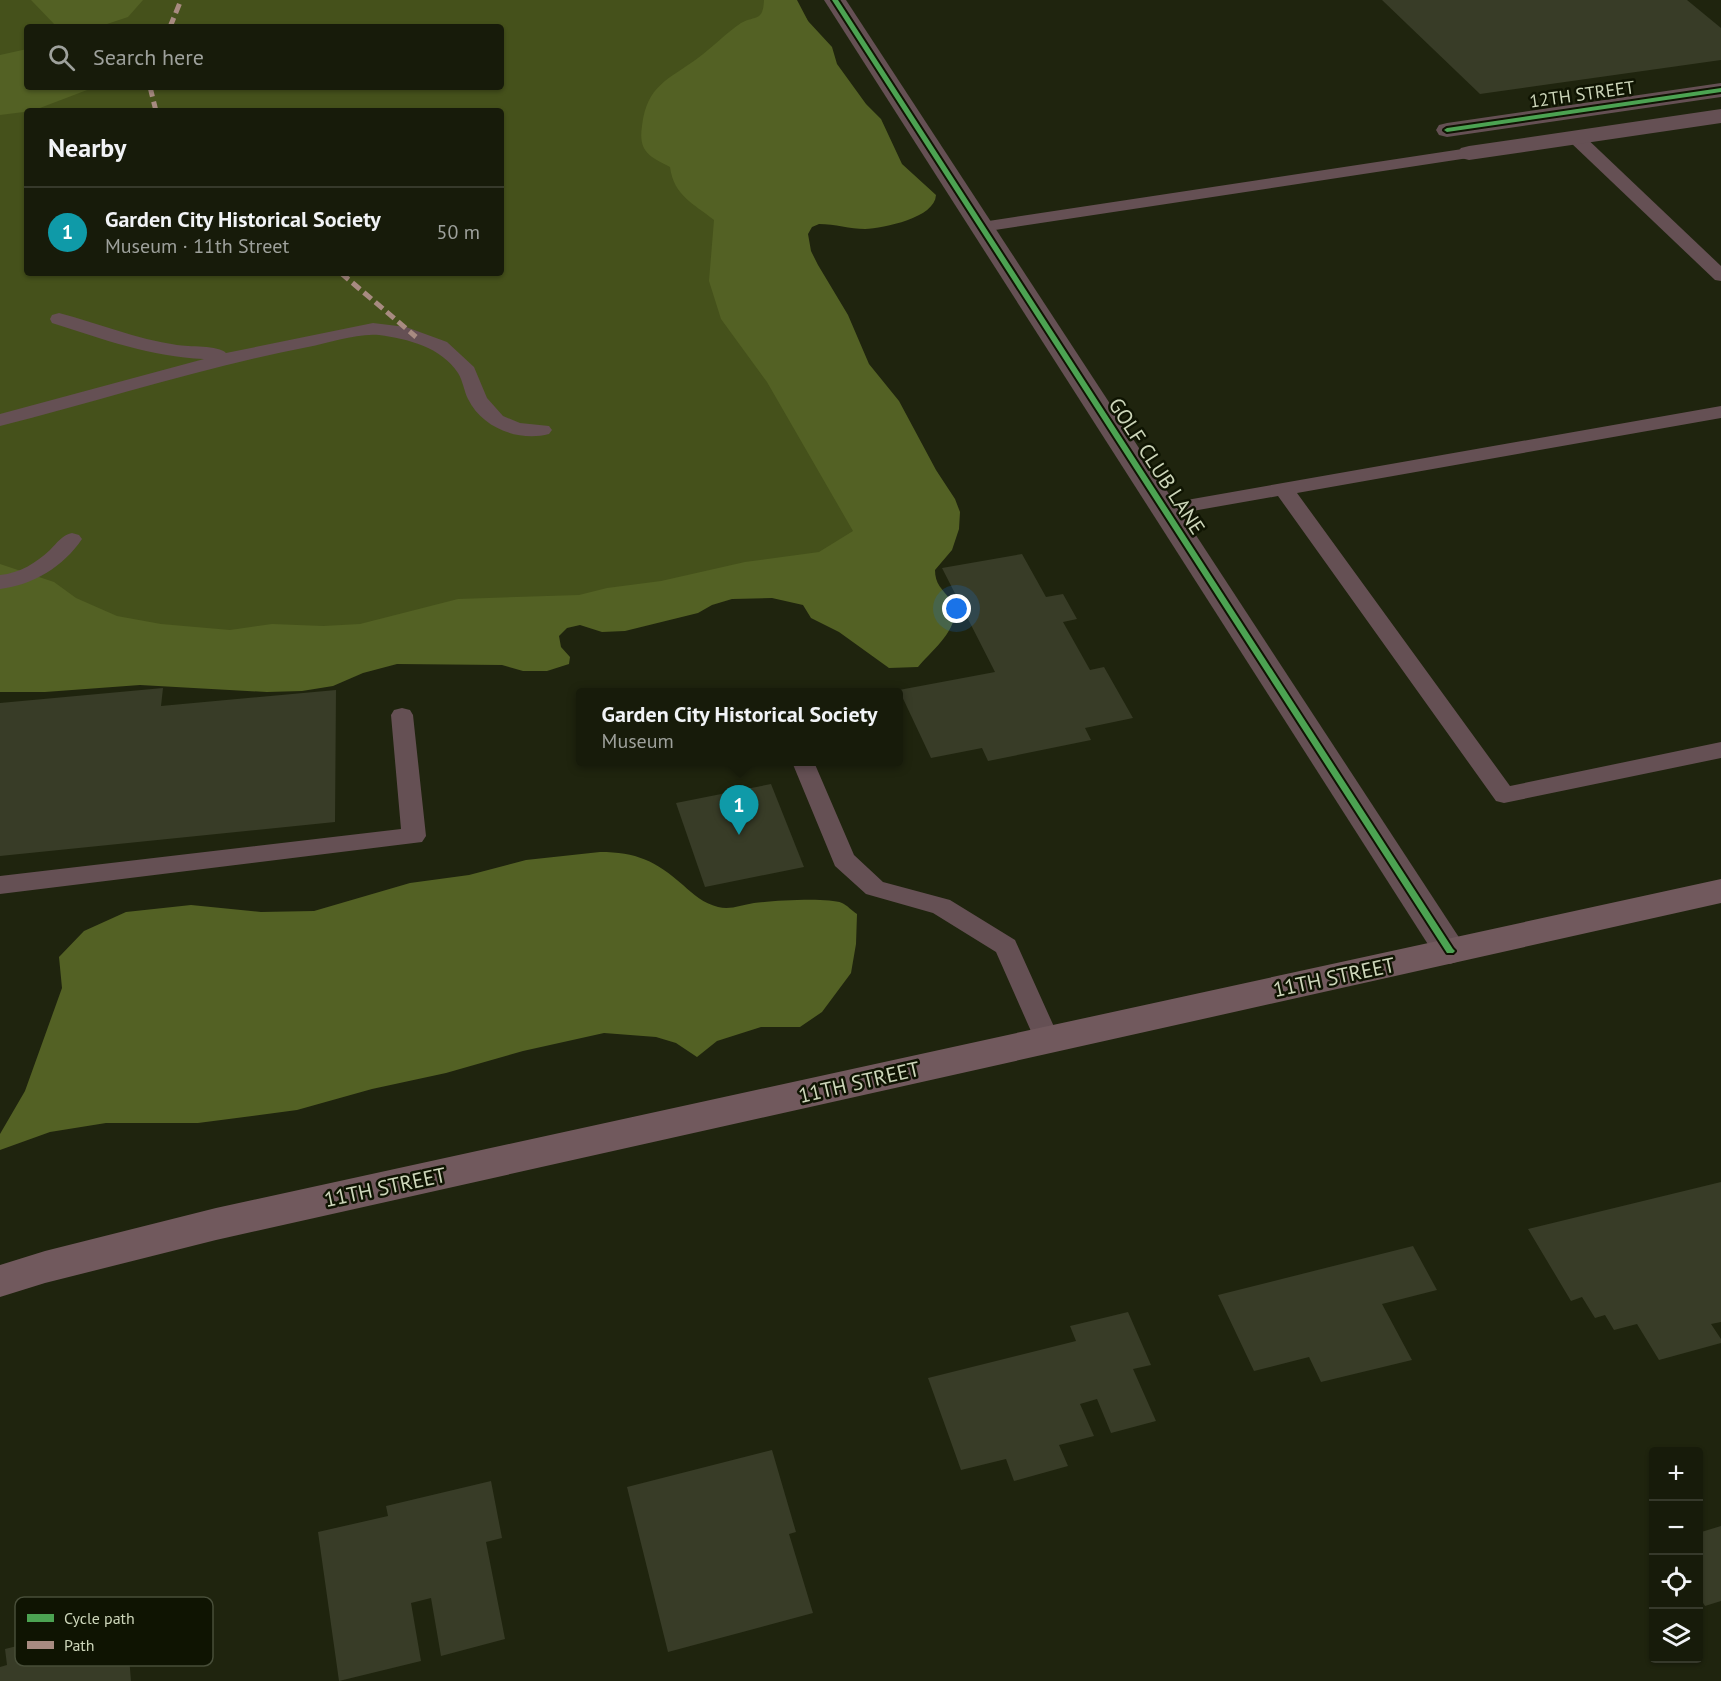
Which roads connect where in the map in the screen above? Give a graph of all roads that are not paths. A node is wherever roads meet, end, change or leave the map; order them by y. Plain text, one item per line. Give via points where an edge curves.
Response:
1 (835, 0) edge
2 (1721, 90) edge
3 (1721, 116) edge
4 (1447, 130) dead end
5 (1575, 138) junction
6 (1469, 153) joint
7 (982, 227) junction
8 (1721, 276) edge
9 (59, 319) dead end
10 (245, 354) junction
11 (1721, 412) edge
12 (0, 420) edge
13 (542, 430) dead end
14 (1285, 490) junction
15 (1164, 510) junction
16 (72, 538) dead end
17 (0, 582) edge
18 (402, 715) dead end
19 (1721, 750) edge
20 (805, 766) edge
21 (0, 885) edge
22 (1721, 891) edge
23 (1450, 951) junction
24 (1047, 1040) junction
25 (0, 1281) edge

1 - 7 street, GOLF CLUB LANE
2 - 4 street, 12TH STREET
3 - 5 street, 12TH STREET
5 - 6 street, 12TH STREET
5 - 8 lane
6 - 7 lane
7 - 15 street, GOLF CLUB LANE
9 - 10 lane via 156,348 194,354
10 - 12 lane
10 - 13 lane via 373,329 406,333 440,346 467,371 478,400 496,420 517,429
11 - 14 lane
14 - 15 lane
14 - 19 lane via 1504,795
15 - 23 street, GOLF CLUB LANE
16 - 17 lane via 39,569
18 - 21 lane via 414,836
20 - 24 lane via 844,860 875,888 941,906 1006,946
22 - 23 main road, 11TH STREET
23 - 24 main road, 11TH STREET
24 - 25 main road, 11TH STREET via 216,1224

